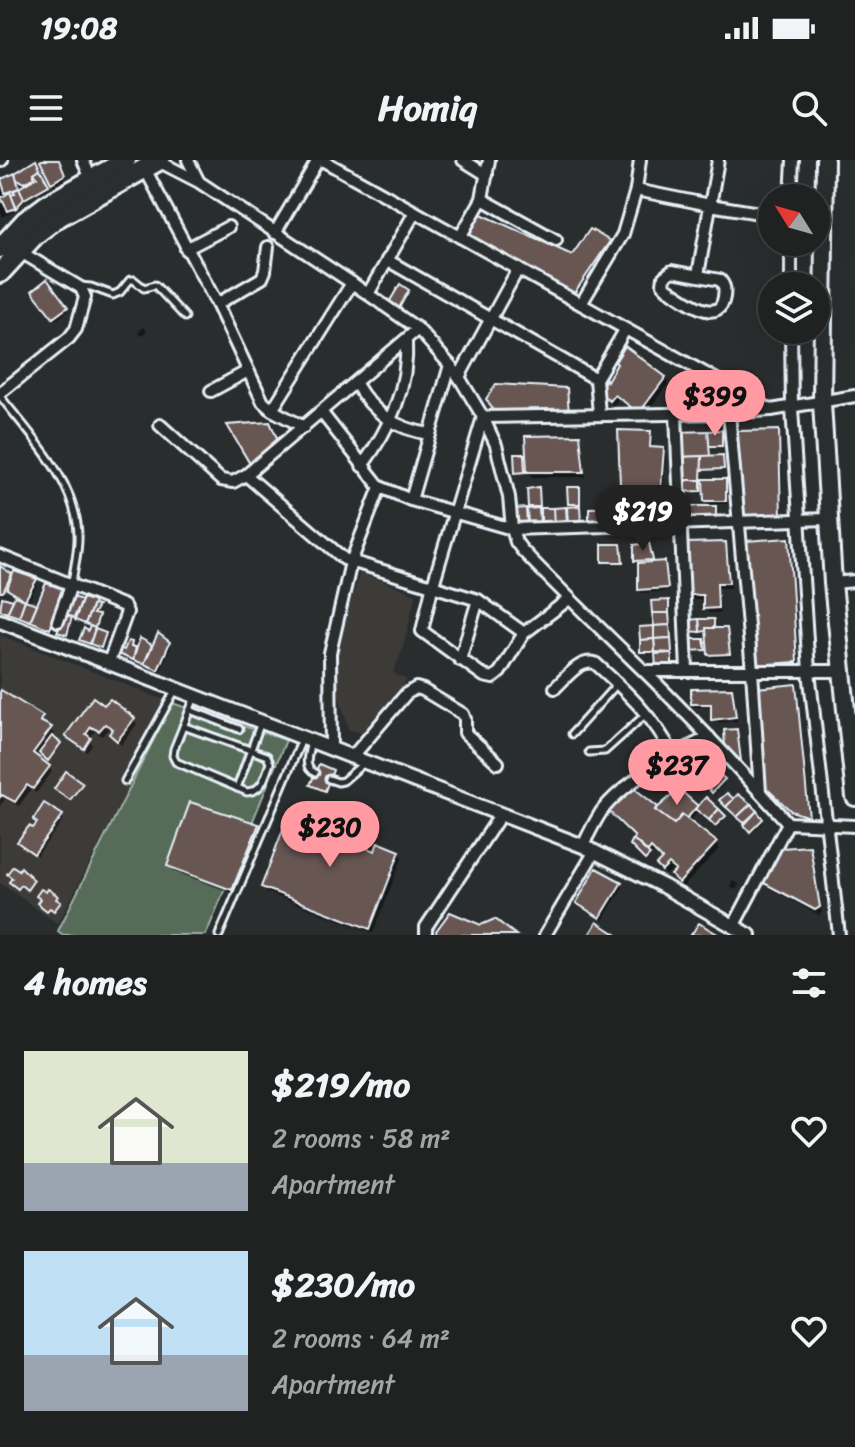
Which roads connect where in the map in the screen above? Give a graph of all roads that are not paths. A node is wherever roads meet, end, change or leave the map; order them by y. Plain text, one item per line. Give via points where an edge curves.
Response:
1 (83, 160) edge
2 (126, 160) edge
3 (188, 160) edge
4 (320, 160) edge
5 (463, 160) edge
6 (489, 160) edge
7 (640, 160) edge
8 (718, 160) edge
9 (793, 160) edge
10 (825, 160) edge
11 (154, 163) edge
12 (487, 175) junction
13 (91, 179) junction
14 (199, 182) junction
15 (792, 184) edge
16 (823, 184) edge
17 (636, 190) junction
18 (482, 199) junction
19 (710, 205) junction
20 (415, 212) junction
21 (758, 213) edge
22 (228, 227) dead end
23 (275, 233) junction
24 (460, 237) junction
25 (556, 240) dead end
26 (268, 247) dead end
27 (0, 248) edge
28 (186, 249) junction
29 (19, 251) junction
30 (820, 256) edge
31 (387, 260) junction
32 (518, 269) junction
33 (0, 273) edge
34 (698, 275) junction
35 (352, 283) junction
36 (78, 286) junction
37 (368, 294) junction
38 (217, 304) junction
39 (581, 304) junction
40 (185, 317) dead end
41 (490, 319) junction
42 (418, 329) junction
43 (625, 330) junction
44 (406, 340) junction
45 (791, 344) edge
46 (450, 365) junction
47 (248, 371) junction
48 (459, 377) junction
49 (596, 379) junction
50 (356, 384) junction
51 (211, 391) dead end
52 (0, 394) edge
53 (855, 396) edge
54 (822, 403) junction
55 (792, 408) junction
56 (272, 410) junction
57 (771, 410) junction
58 (322, 413) junction
59 (729, 413) junction
60 (599, 414) junction
61 (676, 414) junction
62 (483, 417) junction
63 (390, 422) junction
64 (160, 425) dead end
65 (304, 427) junction
66 (430, 434) junction
67 (362, 466) junction
68 (246, 475) junction
69 (380, 487) junction
70 (411, 500) junction
71 (455, 513) junction
72 (828, 519) junction
73 (798, 520) junction
74 (738, 522) junction
75 (680, 524) junction
76 (512, 529) junction
77 (0, 556) edge
78 (351, 562) junction
79 (855, 581) edge
80 (833, 583) junction
81 (71, 585) junction
82 (432, 588) junction
83 (569, 599) junction
84 (478, 600) junction
85 (0, 621) edge
86 (58, 621) dead end
87 (524, 633) junction
88 (460, 660) junction
89 (109, 662) junction
90 (645, 671) junction
91 (687, 671) junction
92 (752, 671) junction
93 (809, 671) junction
94 (842, 671) junction
95 (617, 683) junction
96 (176, 688) junction
97 (555, 688) dead end
98 (196, 696) junction
99 (190, 710) junction
100 (646, 714) junction
101 (262, 721) junction
102 (183, 726) junction
103 (239, 729) dead end
104 (572, 734) dead end
105 (709, 737) junction
106 (307, 738) junction
107 (331, 748) junction
108 (251, 750) junction
109 (589, 752) dead end
110 (673, 755) junction
111 (360, 759) junction
112 (498, 763) dead end
113 (315, 773) dead end
114 (329, 779) dead end
115 (125, 781) dead end
116 (236, 788) junction
117 (854, 788) edge
118 (760, 792) junction
119 (855, 797) edge
120 (501, 814) junction
121 (788, 823) junction
122 (827, 826) junction
123 (855, 826) edge
124 (589, 849) junction
125 (733, 927) junction
126 (219, 935) edge
127 (426, 935) edge
128 (545, 935) edge
129 (749, 935) edge
130 (839, 935) edge

1 - 13 street
2 - 13 highway
3 - 14 street
4 - 20 street
4 - 23 street
5 - 12 street
6 - 12 street
7 - 17 street
8 - 19 street
9 - 15 street
10 - 16 main road
11 - 14 street
11 - 28 street
11 - 29 highway via 57,218
12 - 18 street
13 - 27 highway via 25,221
14 - 23 street
17 - 19 street
17 - 39 street via 623,234
18 - 24 street
18 - 25 street
19 - 21 street
19 - 34 street
20 - 24 street
20 - 31 street
22 - 28 street
23 - 35 street
24 - 32 street
26 - 38 street via 262,278
28 - 38 street
29 - 33 highway
29 - 36 street
30 - 54 main road
31 - 37 street
31 - 41 street
32 - 39 street
32 - 41 street
34 - 34 street via 672,271 663,284 707,311 716,311 723,305 725,287 716,278
35 - 37 street
35 - 56 street
36 - 40 lane via 116,295 130,280 144,288 155,285
36 - 52 street via 85,297 73,334
37 - 42 street
38 - 47 street
39 - 43 street
41 - 48 street
41 - 49 street
42 - 44 street
42 - 46 street
43 - 49 street
43 - 57 street
44 - 50 street
44 - 63 street via 406,370
45 - 55 street
46 - 48 street
46 - 66 street
47 - 51 street
47 - 56 street
48 - 62 street
49 - 60 street
50 - 58 street
50 - 63 street
52 - 81 lane via 55,469 75,507 78,536
53 - 54 street
54 - 55 street
54 - 72 main road
55 - 57 street
55 - 73 street
56 - 65 street
57 - 59 street
58 - 65 street
58 - 67 street
59 - 61 street
59 - 74 street
60 - 61 street
60 - 62 street
61 - 75 street
62 - 71 street
62 - 76 street via 504,470
63 - 66 street
63 - 67 street
64 - 68 street via 221,480 233,482
65 - 68 street
66 - 70 street
67 - 69 street
68 - 78 street
69 - 70 street
69 - 78 street
70 - 71 street
71 - 76 street
71 - 82 street
72 - 73 street
72 - 80 main road
73 - 74 street
73 - 93 street
74 - 75 street
74 - 92 street
75 - 76 street
75 - 91 street
76 - 83 street via 522,550
77 - 81 street
78 - 82 street
78 - 107 street via 330,653
79 - 80 street
80 - 94 main road
81 - 86 street
81 - 89 street via 126,608
82 - 84 street
82 - 88 street via 422,631
83 - 87 street
83 - 90 street
84 - 87 street
84 - 88 street
85 - 89 street
87 - 88 street via 497,676 488,678
89 - 96 street
90 - 91 street
90 - 105 street
91 - 92 street
92 - 93 street
92 - 118 street
93 - 94 street
93 - 122 street
94 - 117 main road
95 - 97 street via 586,661
95 - 100 street
95 - 104 lane
96 - 98 street
96 - 115 lane
98 - 99 lane
98 - 101 street
99 - 102 lane
99 - 103 lane
100 - 109 lane via 605,751
100 - 110 street
101 - 106 street
101 - 108 lane
102 - 108 lane
102 - 116 lane via 173,752 176,762
105 - 110 street
105 - 118 street
106 - 107 street
106 - 113 lane via 307,766
106 - 126 lane
107 - 111 street
108 - 116 lane
108 - 116 lane via 267,756 270,763 255,791
110 - 124 street via 613,798 601,813
111 - 112 street via 406,694 416,688 463,714 465,733
111 - 114 lane via 343,781
111 - 120 street
117 - 119 main road
118 - 121 street
120 - 124 street
120 - 127 street via 426,927
121 - 122 street
121 - 125 street
122 - 123 street
122 - 130 street
124 - 125 street
124 - 128 street
125 - 129 street

